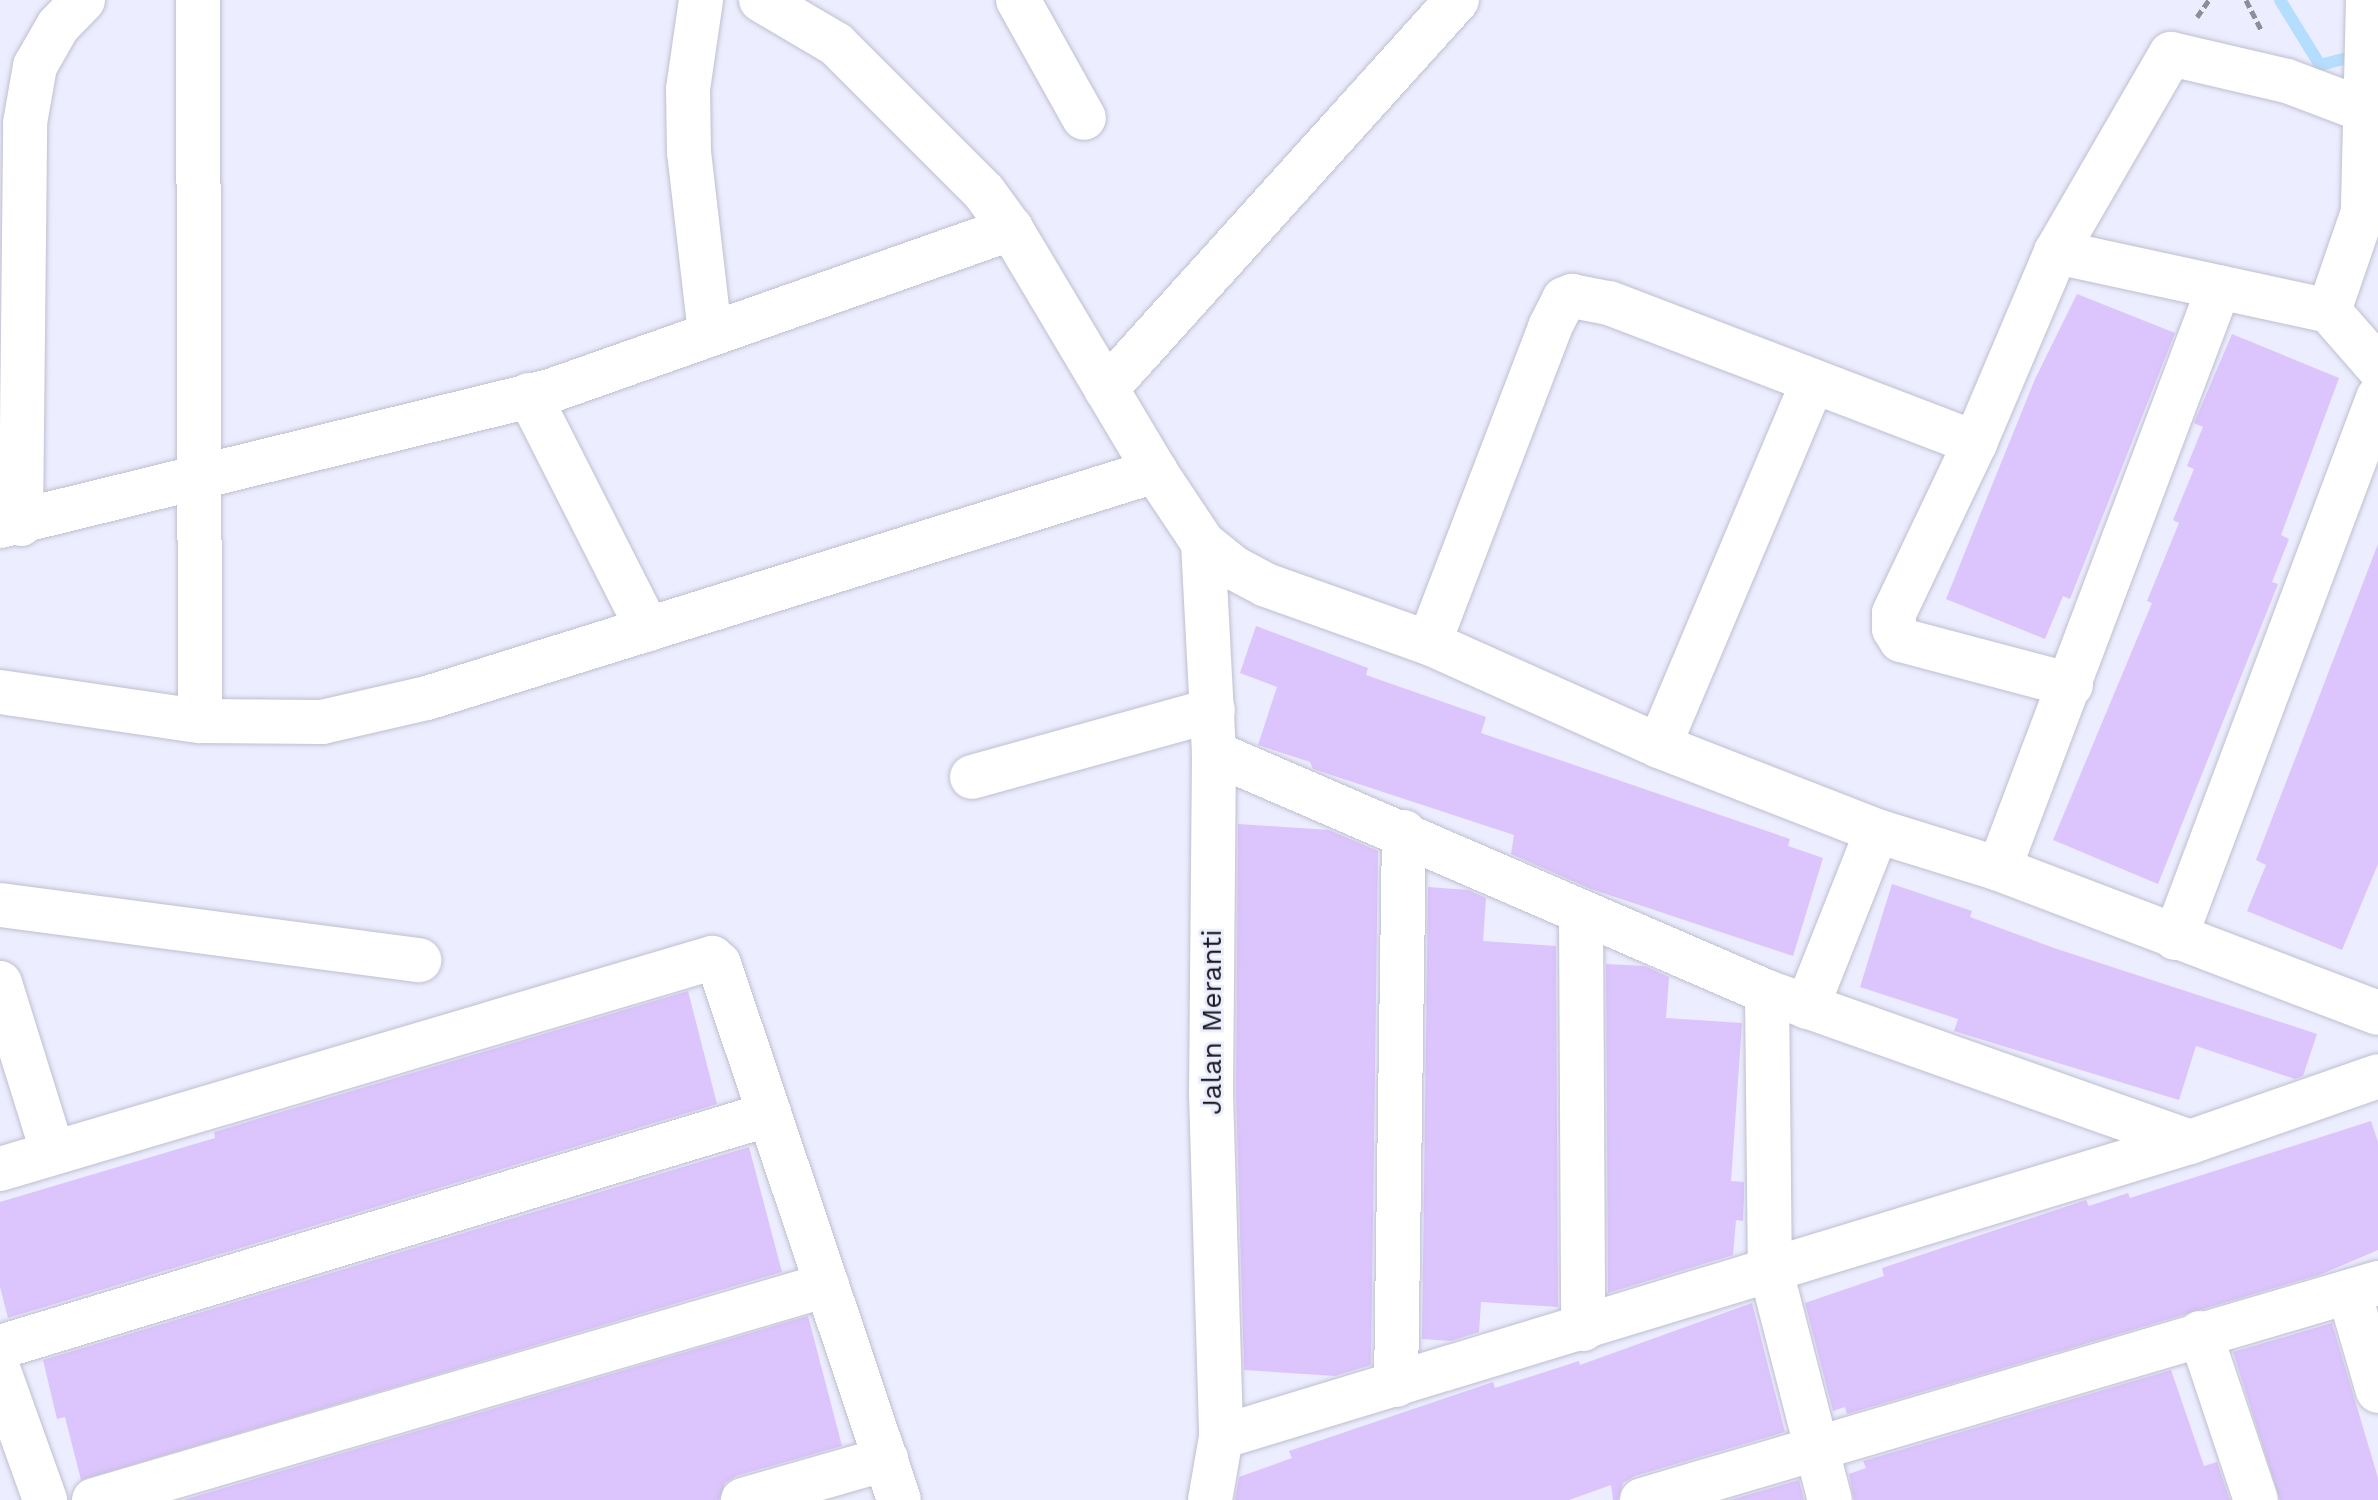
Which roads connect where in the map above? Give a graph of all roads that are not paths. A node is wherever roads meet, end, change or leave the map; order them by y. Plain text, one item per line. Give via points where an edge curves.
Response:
1 (83, 0) edge
2 (198, 0) edge
3 (701, 0) edge
4 (761, 0) edge
5 (1018, 0) edge
6 (1457, 0) edge
7 (2368, 10) edge
8 (2365, 102) junction
9 (1084, 118) dead end
10 (1011, 229) junction
11 (14, 236) edge
12 (2056, 252) junction
13 (2219, 287) junction
14 (2329, 311) junction
15 (710, 334) junction
16 (2378, 367) edge
17 (1813, 381) junction
18 (1106, 389) junction
19 (529, 395) junction
20 (2378, 398) edge
21 (12, 414) edge
22 (1975, 443) junction
23 (1155, 471) junction
24 (198, 476) junction
25 (10, 525) edge
26 (1203, 543) junction
27 (648, 630) junction
28 (1429, 643) junction
29 (2071, 685) junction
30 (0, 692) edge
31 (1213, 710) junction
32 (200, 721) junction
33 (1659, 746) junction
34 (1214, 753) junction
35 (972, 777) dead end
36 (1877, 831) junction
37 (1404, 832) junction
38 (1999, 869) junction
39 (0, 905) edge
40 (1581, 912) junction
41 (2175, 938) junction
42 (419, 960) dead end
43 (0, 983) edge
44 (1767, 992) junction
45 (1807, 1007) junction
46 (2378, 1013) edge
47 (2378, 1076) edge
48 (770, 1114) junction
49 (2190, 1142) junction
50 (52, 1150) junction
51 (0, 1169) edge
52 (1770, 1267) junction
53 (827, 1285) junction
54 (2363, 1287) edge
55 (1583, 1329) junction
56 (2200, 1333) junction
57 (0, 1347) edge
58 (0, 1374) edge
59 (1396, 1385) junction
60 (2378, 1391) edge
61 (1221, 1437) junction
62 (1813, 1449) junction
63 (886, 1459) junction
64 (45, 1500) edge
65 (94, 1500) edge
66 (743, 1500) edge
67 (899, 1500) edge
68 (1210, 1500) edge
69 (1642, 1500) edge
70 (1830, 1500) edge
71 (2256, 1500) edge

1 - 11 street via 44,48 29,87
2 - 24 street
3 - 15 street via 688,89 689,152
4 - 10 street via 836,44 960,164
5 - 9 street
6 - 18 street
7 - 8 street
8 - 12 street via 2171,54
8 - 14 street via 2368,161 2363,212
10 - 15 street
10 - 18 street
11 - 21 street
12 - 13 street
12 - 22 street
13 - 14 street
13 - 29 street
14 - 16 street
15 - 19 street
17 - 22 street
17 - 28 street via 1609,303 1589,297 1564,299
17 - 33 street
18 - 23 street
19 - 24 street
19 - 27 street
20 - 41 street
21 - 25 street
22 - 29 street via 1894,613 1894,629 1901,640
23 - 26 street
23 - 27 street
24 - 25 street
24 - 32 street
26 - 28 street via 1266,585
26 - 31 street, Jalan Meranti
27 - 32 street via 372,712 322,722
28 - 33 street
29 - 38 street
30 - 32 street
31 - 34 street, Jalan Meranti
31 - 35 street
33 - 36 street
34 - 37 street
34 - 61 street, Jalan Meranti via 1211,1093
36 - 38 street
36 - 45 street
37 - 40 street
37 - 59 street
38 - 41 street
39 - 42 street
40 - 44 street
40 - 55 street
41 - 46 street
43 - 50 street
44 - 45 street
44 - 52 street
45 - 49 street
47 - 49 street
48 - 50 street via 719,964 708,958
48 - 53 street
48 - 57 street
49 - 52 street
50 - 51 street
52 - 55 street
52 - 62 street
53 - 63 street
53 - 65 street
54 - 56 street
54 - 60 street
55 - 59 street
56 - 62 street
56 - 71 street
58 - 64 street
59 - 61 street
61 - 68 street, Jalan Meranti
62 - 69 street
62 - 70 street
63 - 66 street
63 - 67 street

